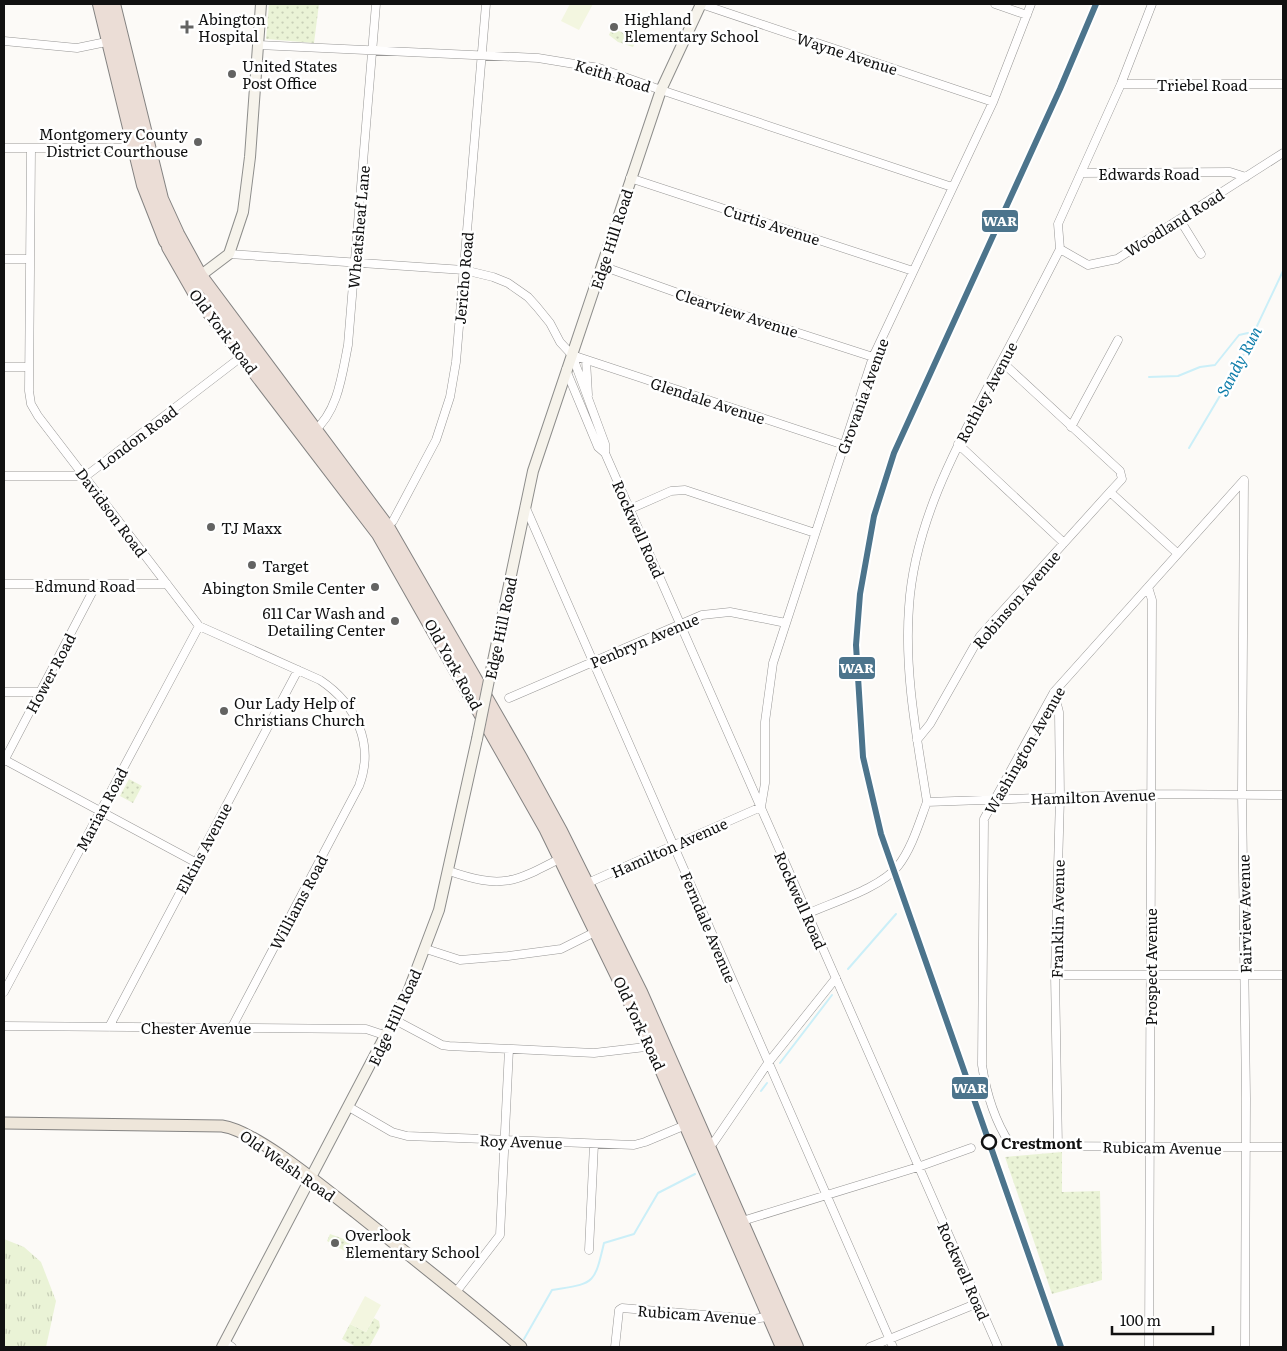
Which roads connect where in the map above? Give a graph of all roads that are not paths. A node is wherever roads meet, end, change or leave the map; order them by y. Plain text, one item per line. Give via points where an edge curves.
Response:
1 (100, 4) edge
2 (113, 4) edge
3 (261, 4) edge
4 (376, 4) edge
5 (486, 4) edge
6 (701, 4) edge
7 (995, 4) edge
8 (1031, 4) edge
9 (1152, 4) edge
10 (1027, 15) junction
11 (115, 40) junction
12 (4, 41) edge
13 (258, 45) junction
14 (372, 50) junction
15 (481, 56) junction
16 (1121, 84) junction
17 (1283, 84) edge
18 (660, 90) junction
19 (994, 102) junction
20 (4, 148) edge
21 (134, 148) junction
22 (31, 149) junction
23 (1283, 153) edge
24 (1081, 173) junction
25 (1246, 176) junction
26 (630, 178) junction
27 (952, 187) junction
28 (1180, 220) junction
29 (1060, 249) junction
30 (229, 254) junction
31 (1201, 254) dead end
32 (4, 259) edge
33 (30, 259) junction
34 (355, 262) junction
35 (602, 266) junction
36 (464, 270) junction
37 (913, 271) junction
38 (194, 280) junction
39 (1118, 340) dead end
40 (248, 353) junction
41 (572, 355) junction
42 (873, 357) junction
43 (586, 360) junction
44 (1002, 362) junction
45 (4, 367) edge
46 (29, 367) junction
47 (566, 370) junction
48 (589, 403) junction
49 (1071, 427) junction
50 (310, 434) junction
51 (958, 444) junction
52 (844, 445) junction
53 (605, 453) junction
54 (4, 476) edge
55 (86, 476) junction
56 (1244, 480) joint
57 (1110, 492) junction
58 (525, 506) junction
59 (630, 509) junction
60 (383, 530) junction
61 (816, 534) junction
62 (1064, 542) junction
63 (1177, 553) junction
64 (4, 584) edge
65 (167, 584) junction
66 (96, 585) junction
67 (1148, 587) junction
68 (786, 623) junction
69 (680, 625) junction
70 (199, 626) junction
71 (592, 662) junction
72 (298, 670) junction
73 (4, 692) edge
74 (39, 692) junction
75 (1054, 692) junction
76 (508, 698) dead end
77 (917, 740) junction
78 (4, 760) edge
79 (362, 778) joint
80 (1242, 793) junction
81 (1149, 794) junction
82 (1283, 795) edge
83 (1060, 798) junction
84 (995, 799) junction
85 (927, 802) junction
86 (761, 808) junction
87 (100, 810) junction
88 (674, 844) junction
89 (562, 858) junction
90 (195, 862) junction
91 (449, 871) junction
92 (582, 886) junction
93 (807, 914) junction
94 (602, 929) junction
95 (426, 949) junction
96 (1055, 974) junction
97 (1149, 974) junction
98 (1246, 975) junction
99 (1283, 975) edge
100 (836, 978) junction
101 (4, 992) edge
102 (396, 1020) junction
103 (4, 1026) edge
104 (109, 1027) junction
105 (232, 1027) junction
106 (387, 1036) junction
107 (658, 1045) junction
108 (508, 1049) junction
109 (768, 1063) junction
110 (349, 1107) junction
111 (4, 1122) edge
112 (691, 1123) junction
113 (504, 1140) junction
114 (594, 1144) junction
115 (1010, 1144) joint
116 (1058, 1146) junction
117 (1151, 1146) junction
118 (707, 1148) junction
119 (971, 1148) dead end
120 (1245, 1148) junction
121 (1283, 1148) edge
122 (918, 1167) junction
123 (311, 1178) junction
124 (825, 1194) junction
125 (736, 1223) junction
126 (589, 1250) dead end
127 (456, 1292) junction
128 (978, 1303) junction
129 (776, 1315) junction
130 (889, 1339) junction
131 (226, 1345) edge
132 (519, 1346) edge
133 (615, 1347) edge
134 (783, 1347) edge
135 (796, 1347) edge
136 (870, 1347) edge
137 (893, 1347) edge
138 (998, 1347) edge
139 (1149, 1347) edge
140 (1245, 1347) edge

1 - 11 highway, Old York Road
2 - 11 highway, Old York Road
3 - 13 street
4 - 14 street, Wheatsheaf Lane
5 - 15 street, Jericho Road
6 - 18 street, Edge Hill Road
6 - 19 street, Wayne Avenue
7 - 10 street
8 - 10 street, Grovania Avenue
9 - 16 street
10 - 19 street, Grovania Avenue
11 - 12 street via 77,48
11 - 21 highway, Old York Road
11 - 38 highway, Old York Road via 162,199
13 - 14 street, Keith Road
13 - 30 street via 247,188
14 - 15 street, Keith Road
14 - 34 street, Wheatsheaf Lane
15 - 18 street, Keith Road via 563,60 599,68
15 - 36 street, Jericho Road
16 - 17 street, Triebel Road
16 - 24 street
18 - 26 street, Edge Hill Road
18 - 27 street, Keith Road
19 - 27 street, Grovania Avenue
20 - 22 street
21 - 22 street
21 - 38 highway, Old York Road via 144,185 168,244
22 - 33 street, Davidson Road
23 - 25 street, Woodland Road
24 - 25 street, Edwards Road via 1230,172
24 - 29 street via 1058,224
25 - 28 street, Woodland Road
26 - 35 street, Edge Hill Road
26 - 37 street, Curtis Avenue
27 - 37 street, Grovania Avenue
28 - 29 street, Woodland Road via 1116,259 1102,263 1088,265
28 - 31 street
29 - 44 street, Rothley Avenue
30 - 34 street, Rockwell Road
30 - 38 street
32 - 33 street
33 - 46 street, Davidson Road
34 - 36 street, Rockwell Road
34 - 50 street, Wheatsheaf Lane via 348,345 341,381 327,417
35 - 41 street, Edge Hill Road
35 - 42 street, Clearview Avenue
36 - 41 street, Rockwell Road via 493,277 528,297
36 - 60 street, Jericho Road via 450,397 436,440 393,521
37 - 42 street, Grovania Avenue
38 - 40 highway, Old York Road
39 - 49 street
40 - 50 highway, Old York Road
40 - 55 street, London Road
41 - 43 street, Glendale Avenue
41 - 47 street, Edge Hill Road
41 - 48 street, Rockwell Road
42 - 52 street, Grovania Avenue
43 - 48 street, Rockwell Road
43 - 52 street, Glendale Avenue
44 - 49 street
44 - 51 street, Rothley Avenue
45 - 46 street
46 - 55 street, Davidson Road via 31,404
47 - 53 street, Rockwell Road via 598,446
47 - 58 street, Edge Hill Road
48 - 53 street, Rockwell Road
49 - 57 street via 1122,475
50 - 60 highway, Old York Road
51 - 62 street
51 - 77 street, Rothley Avenue via 928,521 913,571 909,658
52 - 61 street, Grovania Avenue
53 - 59 street, Rockwell Road
54 - 55 street, London Road
55 - 65 street, Davidson Road
56 - 63 street, Washington Avenue
56 - 80 street, Fairview Avenue
57 - 62 street, Robinson Avenue
57 - 63 street
58 - 71 street, Ferndale Avenue
58 - 91 street, Edge Hill Road, bridge
59 - 61 street via 672,491 685,490
59 - 69 street, Rockwell Road
60 - 89 highway, Old York Road
60 - 92 highway, Old York Road via 515,750
61 - 68 street, Grovania Avenue
62 - 77 street, Robinson Avenue via 980,636 930,724
63 - 67 street, Washington Avenue
64 - 66 street, Edmund Road
65 - 66 street, Edmund Road
65 - 70 street, Davidson Road
66 - 74 street, Hower Road
67 - 75 street, Washington Avenue
67 - 81 street, Prospect Avenue via 1152,600
68 - 69 street, Penbryn Avenue via 730,612 702,615
68 - 86 street, Grovania Avenue via 769,686 765,722 766,783
69 - 71 street, Penbryn Avenue
69 - 86 street, Rockwell Road
70 - 72 street, Davidson Road
70 - 87 street, Marian Road
71 - 76 street, Penbryn Avenue
71 - 88 street, Ferndale Avenue
72 - 79 street, Davidson Road via 332,687 351,709 364,737
72 - 90 street, Elkins Avenue
73 - 74 street
74 - 78 street, Hower Road
75 - 83 street, Franklin Avenue via 1058,712
75 - 84 street, Washington Avenue
77 - 85 street, Rothley Avenue
78 - 87 street
79 - 105 street, Williams Road
80 - 81 street, Hamilton Avenue
80 - 82 street, Hamilton Avenue
80 - 98 street, Fairview Avenue
81 - 83 street, Hamilton Avenue
81 - 97 street, Prospect Avenue
83 - 84 street, Hamilton Avenue
83 - 96 street, Franklin Avenue
84 - 85 street, Hamilton Avenue
84 - 115 street, Washington Avenue via 982,825 982,1065 1002,1131
85 - 93 street via 909,847 884,880
86 - 88 street, Hamilton Avenue
86 - 93 street, Rockwell Road
87 - 90 street
87 - 101 street, Marian Road
88 - 92 street, Hamilton Avenue
88 - 109 street, Ferndale Avenue
89 - 91 street via 522,877 490,883
89 - 92 highway, Old York Road
90 - 104 street, Elkins Avenue
91 - 95 street, Edge Hill Road
92 - 94 highway, Old York Road
93 - 100 street, Rockwell Road
94 - 95 street via 561,950 460,960
94 - 107 highway, Old York Road
95 - 102 street, Edge Hill Road
96 - 97 street
96 - 116 street, Franklin Avenue
97 - 98 street
97 - 117 street, Prospect Avenue
98 - 99 street
98 - 120 street, Fairview Avenue
100 - 109 street
100 - 122 street, Rockwell Road
102 - 106 street, Edge Hill Road
102 - 108 street via 442,1045
103 - 104 street, Chester Avenue
104 - 105 street, Chester Avenue
105 - 106 street, Chester Avenue via 366,1029
106 - 110 street, Edge Hill Road
107 - 108 street via 594,1053
107 - 112 highway, Old York Road
108 - 113 street
109 - 118 street
109 - 124 street, Ferndale Avenue
110 - 113 street, Roy Avenue via 398,1135
110 - 123 street, Edge Hill Road
111 - 123 main road, Old Welsh Road via 230,1127 245,1133
112 - 114 street, Roy Avenue via 639,1144
112 - 118 highway, Old York Road
112 - 125 highway, Old York Road
113 - 114 street, Roy Avenue
113 - 127 street via 500,1235
114 - 126 street
115 - 116 street, Rubicam Avenue
116 - 117 street, Rubicam Avenue
117 - 120 street, Rubicam Avenue
117 - 139 street, Prospect Avenue
118 - 125 highway, Old York Road
119 - 122 street
120 - 121 street, Rubicam Avenue
120 - 140 street, Fairview Avenue
122 - 124 street
122 - 128 street, Rockwell Road
123 - 127 main road, Old Welsh Road
123 - 131 street, Edge Hill Road
124 - 125 street
124 - 130 street, Ferndale Avenue
125 - 129 highway, Old York Road
127 - 132 main road, Old Welsh Road
128 - 130 street
128 - 138 street, Rockwell Road
129 - 133 street, Rubicam Avenue via 753,1319 622,1308 619,1310
129 - 134 highway, Old York Road
129 - 135 highway, Old York Road
130 - 136 street
130 - 137 street, Ferndale Avenue

